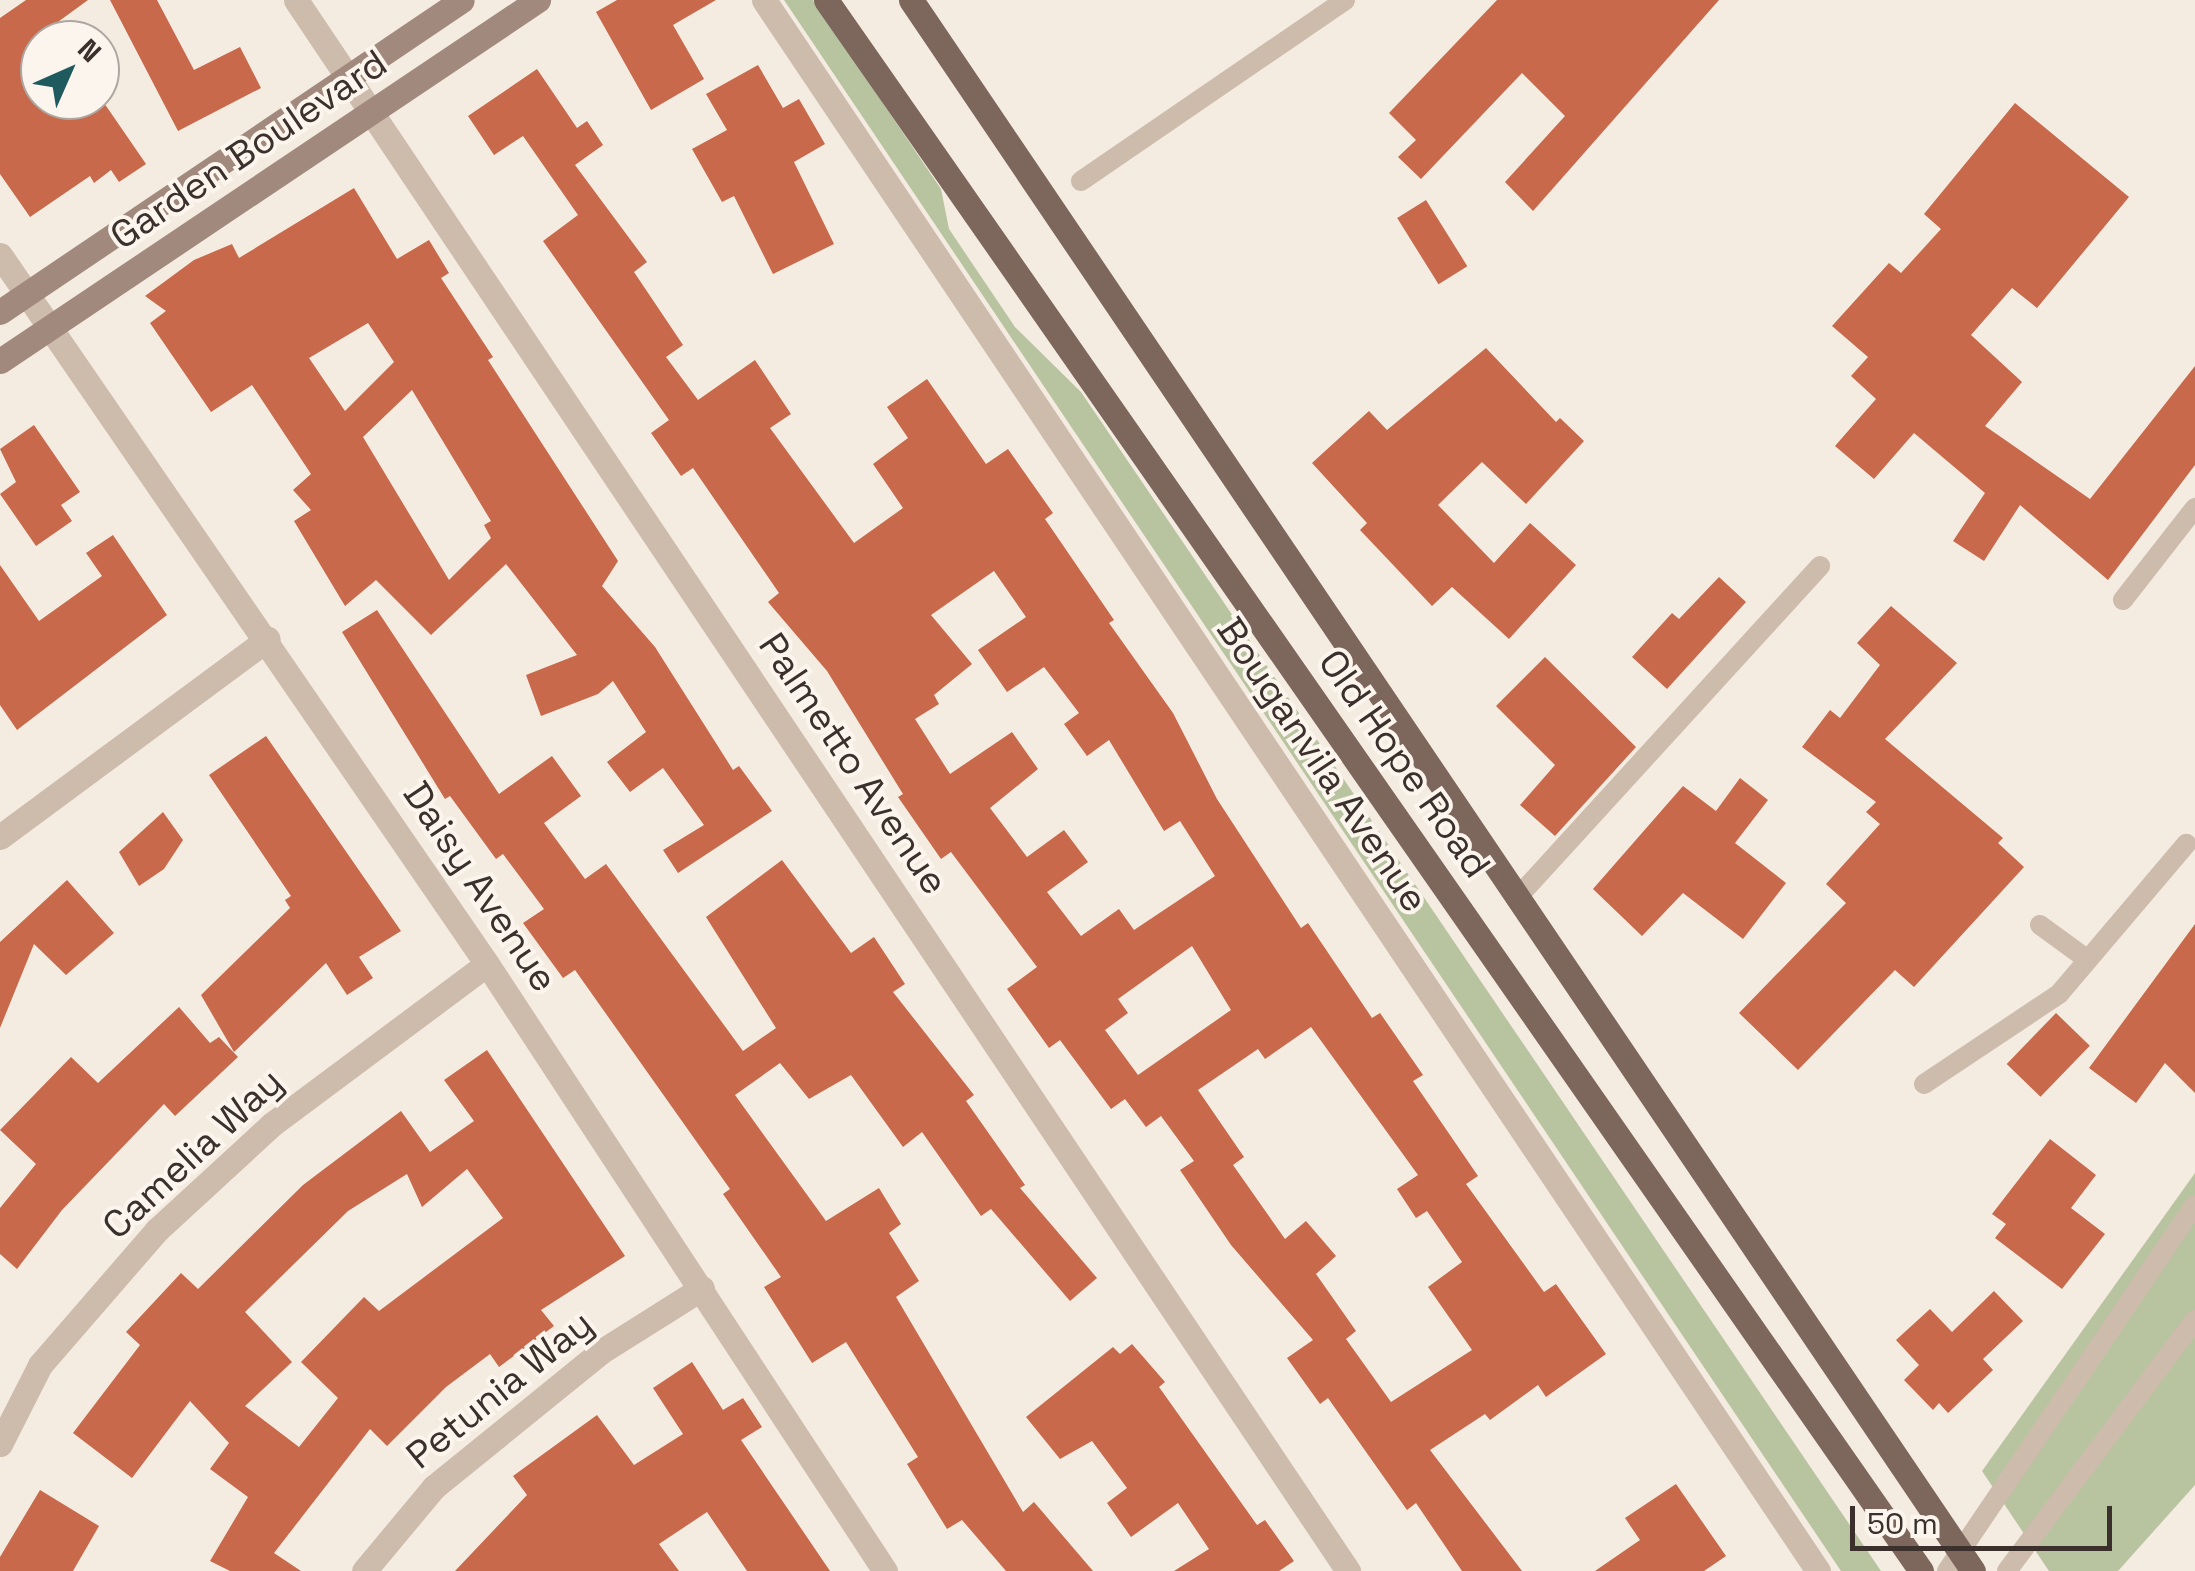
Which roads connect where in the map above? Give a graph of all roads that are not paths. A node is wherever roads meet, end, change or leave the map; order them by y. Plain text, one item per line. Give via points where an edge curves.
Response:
1 (296, 0) edge
2 (462, 0) edge
3 (538, 0) edge
4 (764, 0) edge
5 (826, 0) edge
6 (911, 0) edge
7 (1345, 0) edge
8 (347, 76) junction
9 (373, 114) junction
10 (1081, 181) dead end
11 (0, 254) edge
12 (27, 294) junction
13 (0, 312) edge
14 (50, 327) junction
15 (0, 361) edge
16 (2195, 508) edge
17 (1820, 566) dead end
18 (2122, 600) dead end
19 (268, 639) junction
20 (0, 837) edge
21 (2186, 844) dead end
22 (1516, 899) junction
23 (2040, 925) dead end
24 (2088, 960) junction
25 (487, 964) junction
26 (1924, 1084) dead end
27 (2195, 1205) edge
28 (702, 1288) junction
29 (2195, 1320) edge
30 (0, 1444) edge
31 (1960, 1565) edge
32 (364, 1571) edge
33 (885, 1571) edge
34 (1348, 1571) edge
35 (1818, 1571) edge
36 (1920, 1571) edge
37 (2007, 1571) edge

1 - 8 street, Palmetto Avenue
2 - 8 street, Garden Boulevard
3 - 9 street, Garden Boulevard
4 - 35 street, Bouganvila Avenue
5 - 36 main road, Old Hope Road
6 - 22 main road, Old Hope Road
7 - 10 lane
8 - 9 street, Palmetto Avenue
8 - 12 street, Garden Boulevard
9 - 14 street, Garden Boulevard
9 - 34 street, Palmetto Avenue
11 - 12 street, Daisy Avenue
12 - 13 street, Garden Boulevard
12 - 14 street, Daisy Avenue
14 - 15 street, Garden Boulevard
14 - 19 street, Daisy Avenue
16 - 18 lane
17 - 22 lane
19 - 20 street
19 - 25 street, Daisy Avenue
21 - 24 lane
22 - 31 main road, Old Hope Road
23 - 24 lane
24 - 26 lane via 2027,1021
25 - 28 street, Daisy Avenue
25 - 30 street, Camelia Way via 270,1125 157,1230 40,1364
27 - 31 lane
28 - 32 street, Petunia Way via 602,1351 434,1487
28 - 33 street, Daisy Avenue
29 - 37 lane

